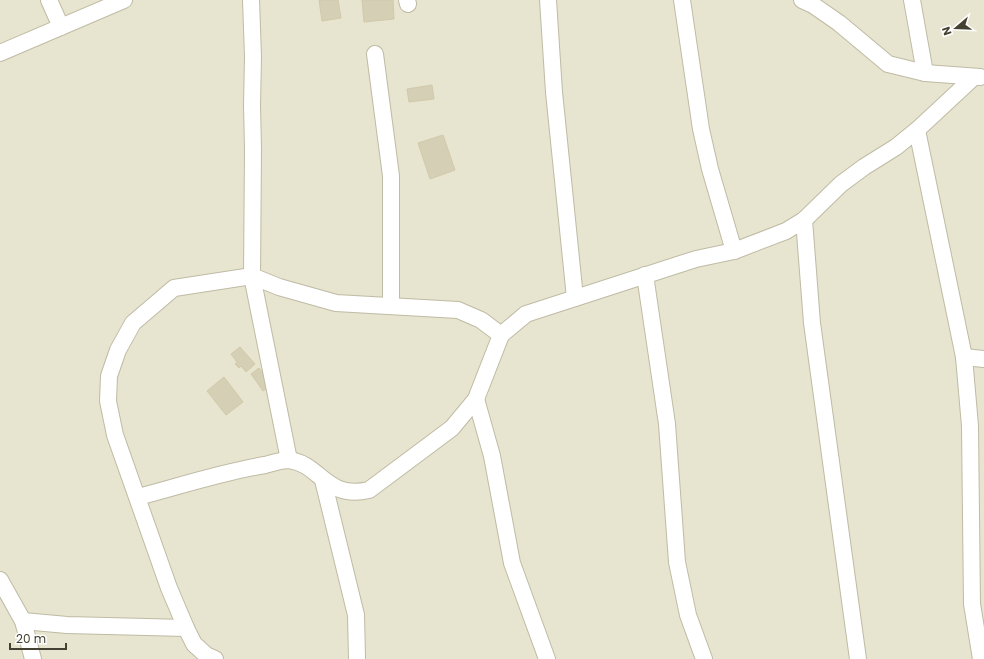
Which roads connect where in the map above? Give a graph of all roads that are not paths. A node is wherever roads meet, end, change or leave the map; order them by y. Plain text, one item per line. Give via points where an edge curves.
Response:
1 (49, 0) edge
2 (124, 0) edge
3 (250, 0) edge
4 (548, 0) edge
5 (682, 0) edge
6 (802, 0) edge
7 (912, 0) edge
8 (61, 27) junction
9 (0, 52) edge
10 (375, 54) dead end
11 (925, 73) junction
12 (979, 77) edge
13 (917, 130) junction
14 (804, 220) junction
15 (734, 251) junction
16 (252, 276) junction
17 (645, 276) junction
18 (575, 298) junction
19 (390, 306) junction
20 (501, 335) junction
21 (964, 357) junction
22 (984, 359) edge
23 (476, 400) junction
24 (289, 460) junction
25 (324, 480) junction
26 (138, 497) junction
27 (0, 580) edge
28 (23, 620) junction
29 (186, 628) junction
30 (193, 651) edge
31 (33, 659) edge
32 (215, 659) edge
33 (357, 659) edge
34 (547, 659) edge
35 (704, 659) edge
36 (858, 659) edge
37 (981, 659) edge

1 - 8 street
2 - 8 street
3 - 16 street via 253,57
4 - 18 street via 554,92
5 - 15 street via 701,129
6 - 11 street via 813,4 839,23 888,64
7 - 11 street
8 - 9 street
10 - 19 street via 391,176
11 - 12 street
12 - 13 street
13 - 14 street via 841,184
13 - 21 street
14 - 15 street via 786,231
14 - 36 street via 812,323
15 - 17 street via 696,259
16 - 19 street via 279,287 336,303
16 - 24 street
16 - 26 street via 174,288 133,323 118,350 109,376 108,401 115,435
17 - 18 street
17 - 35 street via 667,424 677,562 688,615
18 - 20 street via 526,314
19 - 20 street via 458,310 482,320
20 - 23 street
21 - 22 street
21 - 37 street via 970,426 972,604
23 - 25 street via 452,428 369,490 355,493 341,490
23 - 34 street via 492,456 512,562
24 - 25 street via 304,466
24 - 26 street via 251,467
25 - 33 street via 356,615
26 - 29 street via 168,588
27 - 28 street
28 - 29 street via 68,625
28 - 31 street
29 - 30 street
30 - 32 street

